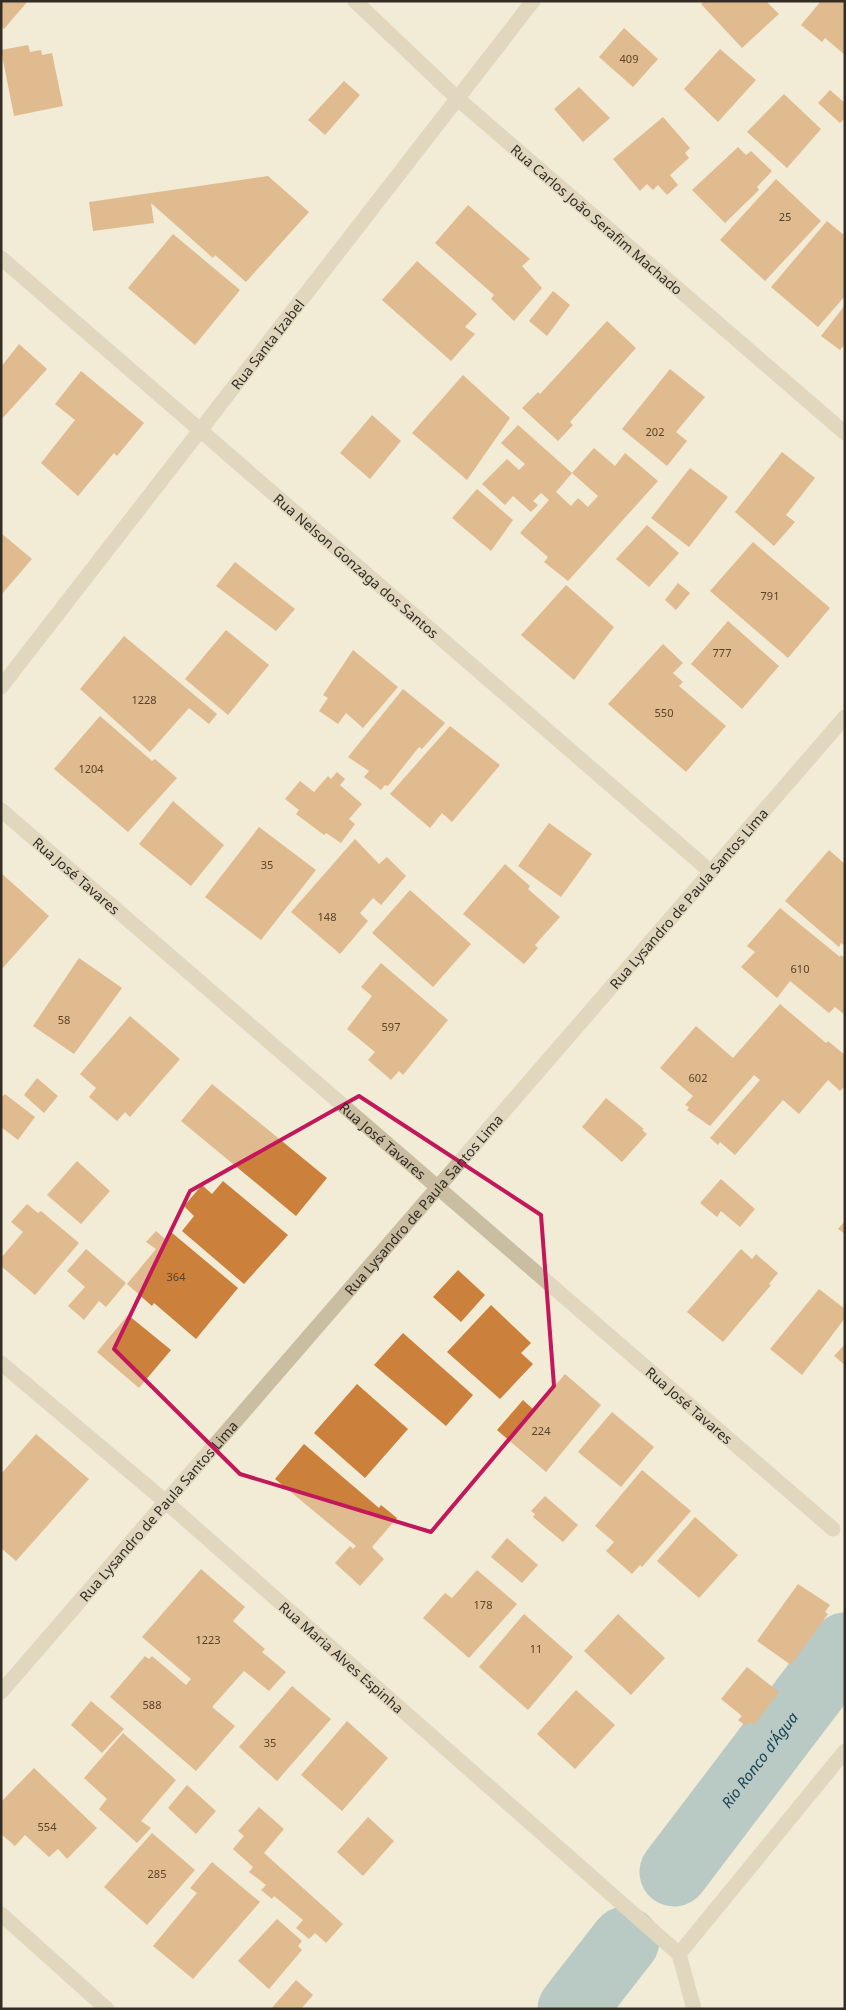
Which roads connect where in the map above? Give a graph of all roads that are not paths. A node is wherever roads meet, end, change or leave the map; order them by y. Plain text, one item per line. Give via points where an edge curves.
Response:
1 (355, 1) edge
2 (533, 1) edge
3 (458, 99) junction
4 (1, 258) edge
5 (200, 431) junction
6 (845, 433) edge
7 (1, 687) edge
8 (845, 718) edge
9 (1, 810) edge
10 (711, 872) junction
11 (438, 1187) junction
12 (1, 1363) edge
13 (166, 1502) junction
14 (833, 1529) dead end
15 (1, 1692) edge
16 (845, 1751) edge
17 (1, 1914) edge
18 (679, 1954) junction
19 (107, 2009) edge
20 (694, 2009) edge

1 - 3 street, Rua Carlos João Serafim Machado
2 - 3 street, Rua Santa Izabel
3 - 5 street, Rua Santa Izabel
3 - 6 street, Rua Carlos João Serafim Machado
4 - 5 street, Rua Nelson Gonzaga dos Santos
5 - 7 street, Rua Santa Izabel
5 - 10 street, Rua Nelson Gonzaga dos Santos
8 - 10 street, Rua Lysandro de Paula Santos Lima
9 - 11 street, Rua José Tavares
10 - 11 street, Rua Lysandro de Paula Santos Lima
11 - 13 street, Rua Lysandro de Paula Santos Lima
11 - 14 street, Rua José Tavares
12 - 13 street, Rua Maria Alves Espinha
13 - 15 street, Rua Lysandro de Paula Santos Lima
13 - 18 street, Rua Maria Alves Espinha
16 - 18 street
17 - 19 street
18 - 20 street

